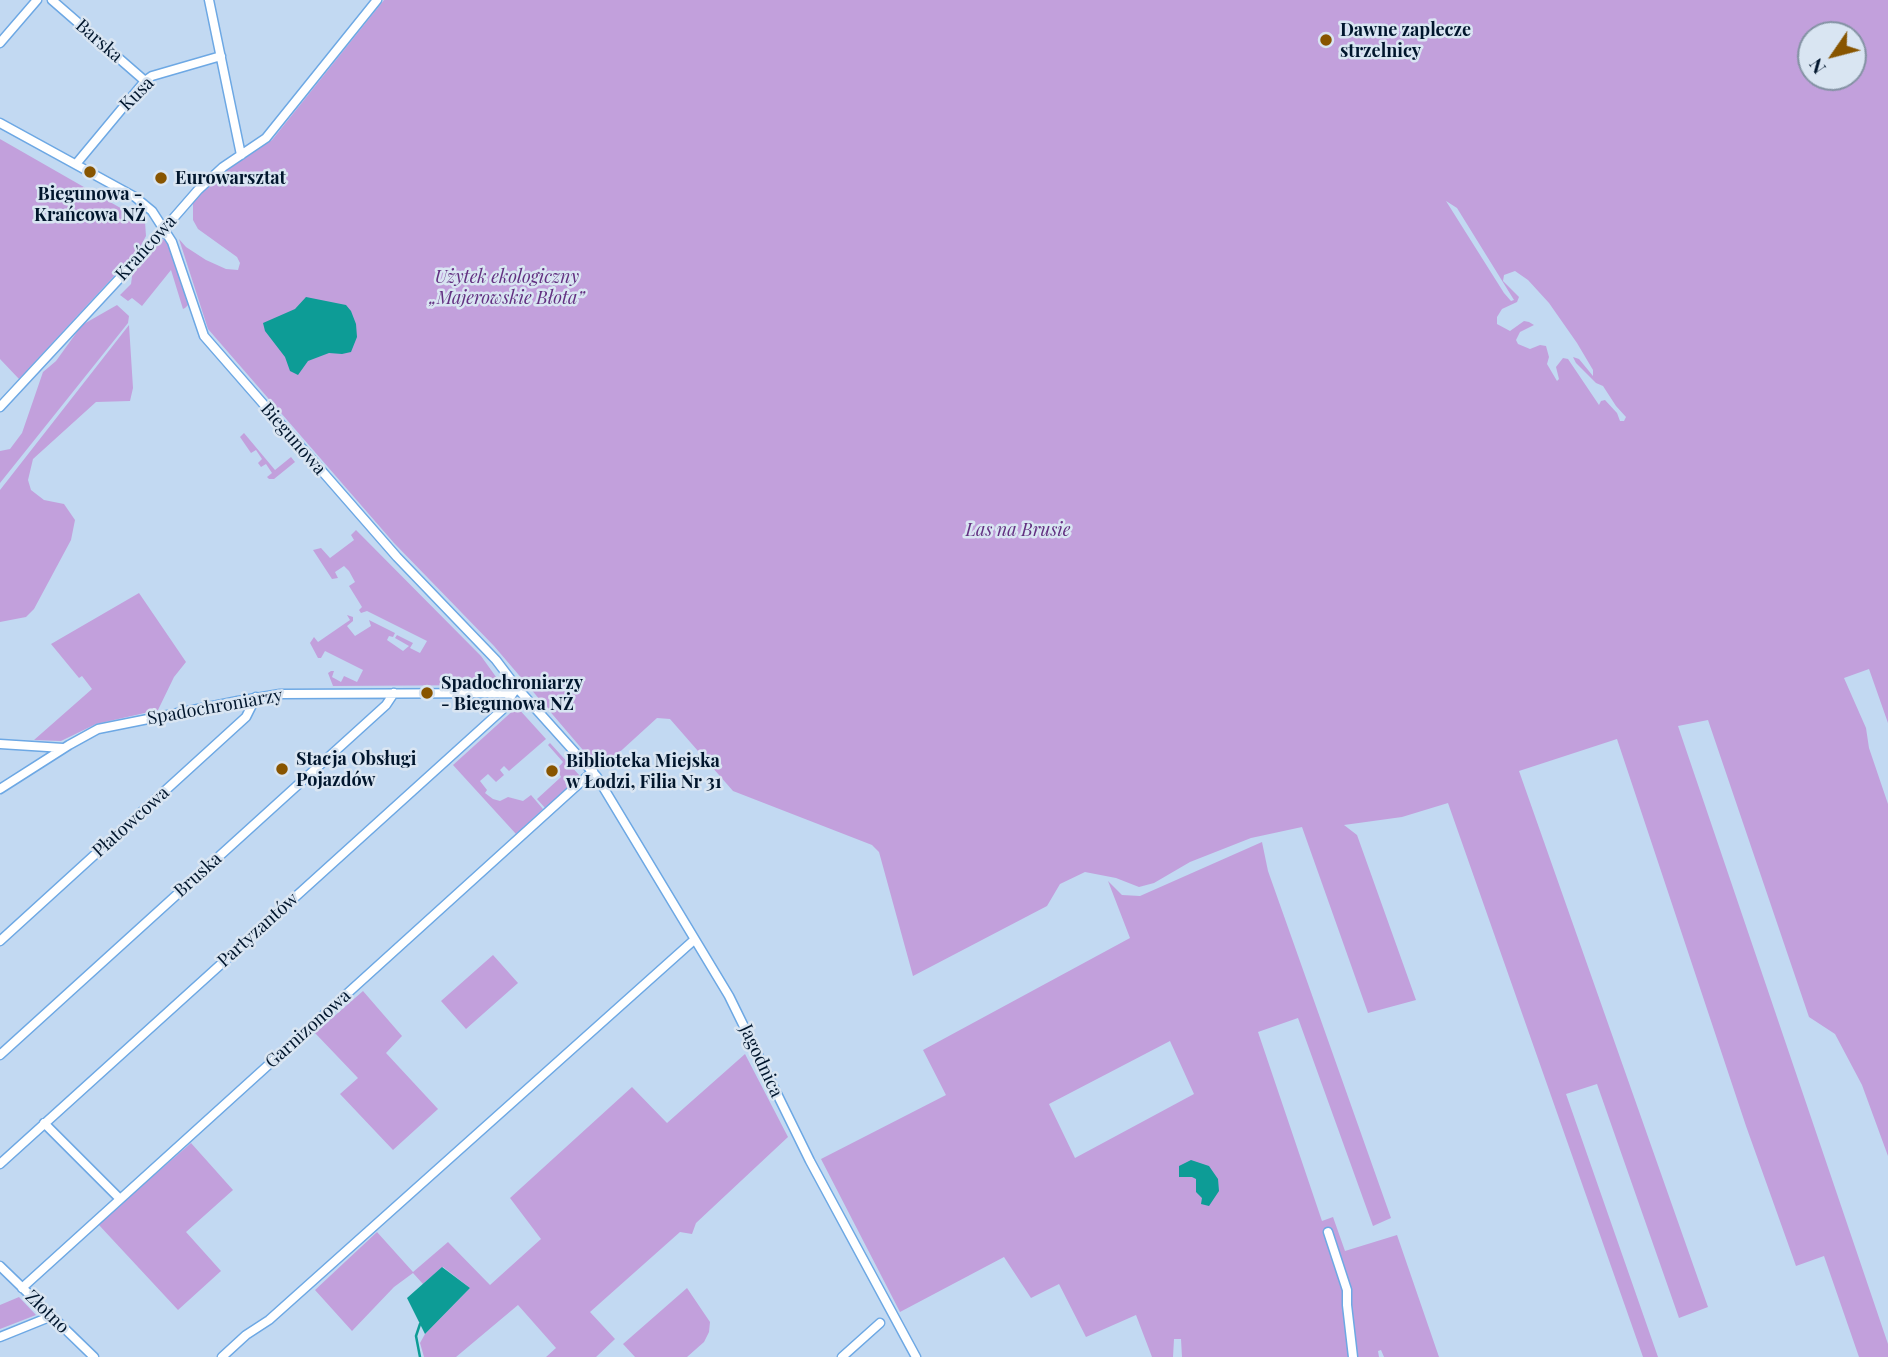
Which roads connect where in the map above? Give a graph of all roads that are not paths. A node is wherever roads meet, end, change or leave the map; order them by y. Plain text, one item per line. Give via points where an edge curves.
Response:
1 (37, 0) edge
2 (52, 0) edge
3 (209, 0) edge
4 (377, 0) edge
5 (0, 43) edge
6 (220, 56) junction
7 (145, 81) junction
8 (0, 123) edge
9 (241, 155) junction
10 (76, 164) junction
11 (165, 228) junction
12 (0, 407) edge
13 (515, 691) junction
14 (394, 693) junction
15 (256, 697) junction
16 (0, 744) edge
17 (63, 748) junction
18 (593, 771) junction
19 (0, 789) edge
20 (694, 940) junction
21 (0, 941) edge
22 (0, 1055) edge
23 (44, 1123) junction
24 (0, 1164) edge
25 (120, 1199) junction
26 (1328, 1233) dead end
27 (0, 1266) edge
28 (22, 1288) junction
29 (52, 1316) junction
30 (880, 1323) dead end
31 (0, 1337) edge
32 (94, 1357) edge
33 (222, 1357) edge
34 (842, 1357) edge
35 (916, 1357) edge
36 (1353, 1357) edge

1 - 5 street
2 - 7 street, Barska
3 - 6 street
4 - 9 street, Krańcowa via 269,135
6 - 7 street, Kusa
6 - 9 street
7 - 10 street, Kusa
8 - 10 street, Biegunowa
9 - 11 street, Krańcowa via 204,184
10 - 11 street, Biegunowa via 135,197
11 - 12 street, Krańcowa
11 - 13 street, Biegunowa via 204,336 397,557 472,635
13 - 14 street, Spadochroniarzy
13 - 18 street, Biegunowa
13 - 23 street, Partyzantów via 502,710
14 - 15 street, Spadochroniarzy
14 - 22 street, Bruska
15 - 17 street, Spadochroniarzy via 104,727
15 - 21 street, Płatowcowa via 246,718
16 - 17 street
17 - 19 street, Spadochroniarzy
18 - 20 street, Jagodnica
18 - 25 street, Garnizonowa
20 - 33 street
20 - 35 street, Jagodnica via 739,1014 810,1161
23 - 24 street, Partyzantów
23 - 25 street
25 - 28 street, Garnizonowa
26 - 36 street via 1347,1290
27 - 28 street, Złotno
28 - 29 street, Złotno
29 - 31 street
29 - 32 street, Złotno
30 - 34 street

